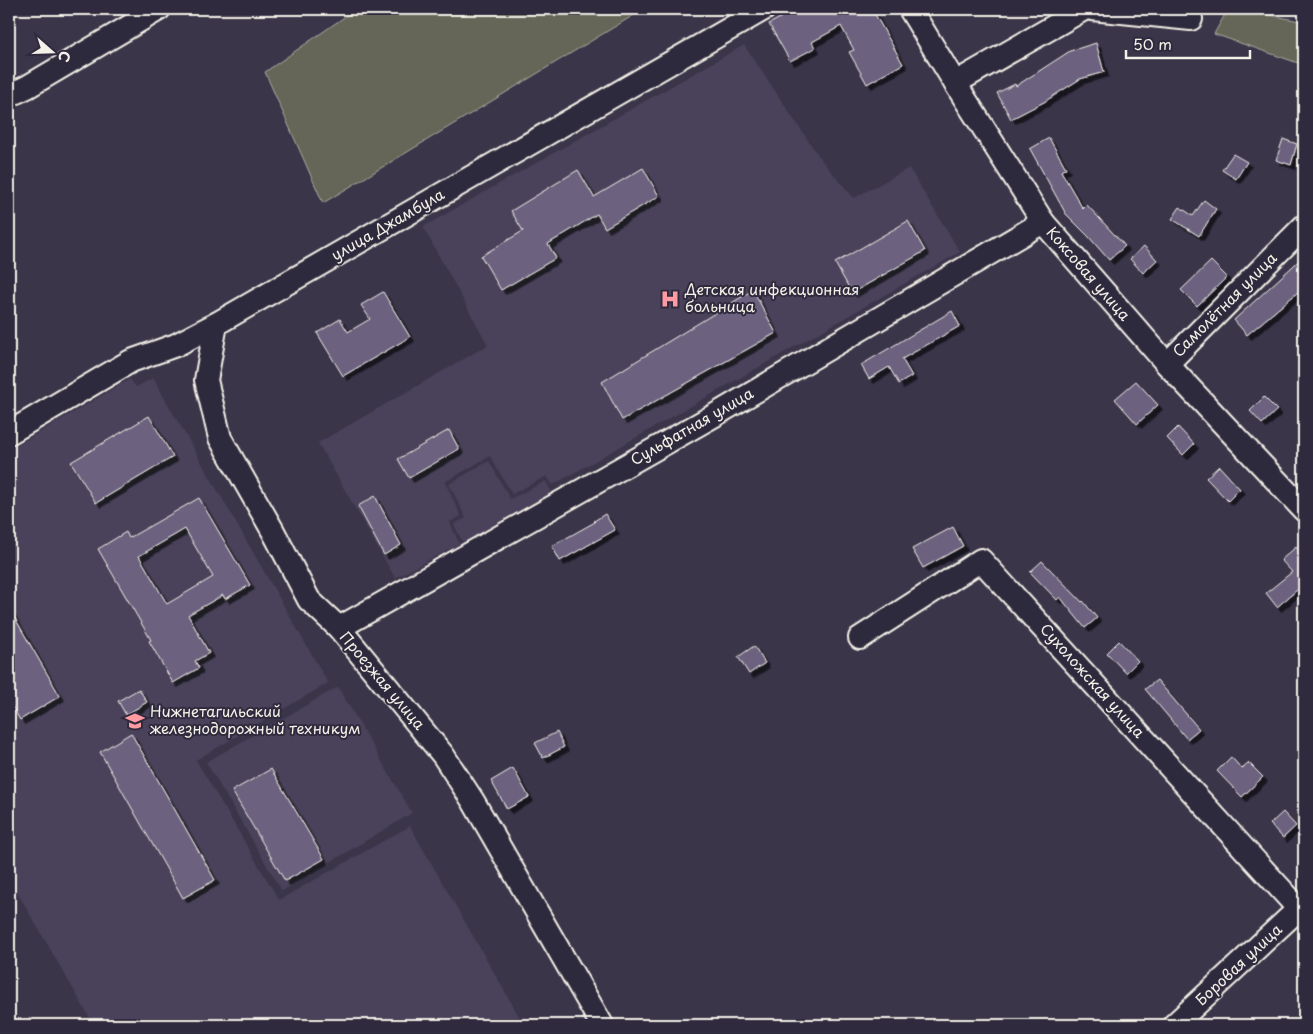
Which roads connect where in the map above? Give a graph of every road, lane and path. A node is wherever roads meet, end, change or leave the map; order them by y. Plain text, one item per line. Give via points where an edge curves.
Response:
1 (159, 9) edge
2 (764, 9) edge
3 (910, 9) edge
4 (1084, 9) edge
5 (1092, 9) edge
6 (1191, 19) dead end
7 (955, 84) junction
8 (9, 93) edge
9 (1043, 222) junction
10 (1304, 226) edge
11 (216, 324) junction
12 (1167, 364) junction
13 (9, 433) edge
14 (1304, 510) edge
15 (338, 628) junction
16 (860, 638) dead end
17 (1302, 907) edge
18 (602, 1025) edge
19 (1174, 1025) edge

1 - 8 street via 27,87
2 - 11 street, улица Джамбула
3 - 7 street, Коксовая улица
4 - 7 street
5 - 6 street
7 - 9 street, Коксовая улица
9 - 12 street, Коксовая улица
9 - 15 street, Сульфатная улица via 715,415
10 - 12 street, Самолётная улица
11 - 13 street, улица Джамбула via 176,345 131,361
11 - 15 street, Проезжая улица via 206,380 220,438 309,600
12 - 14 street, Коксовая улица
15 - 18 street, Проезжая улица via 444,755
16 - 17 street, Сухоложская улица via 981,560
17 - 19 street, Боровая улица

